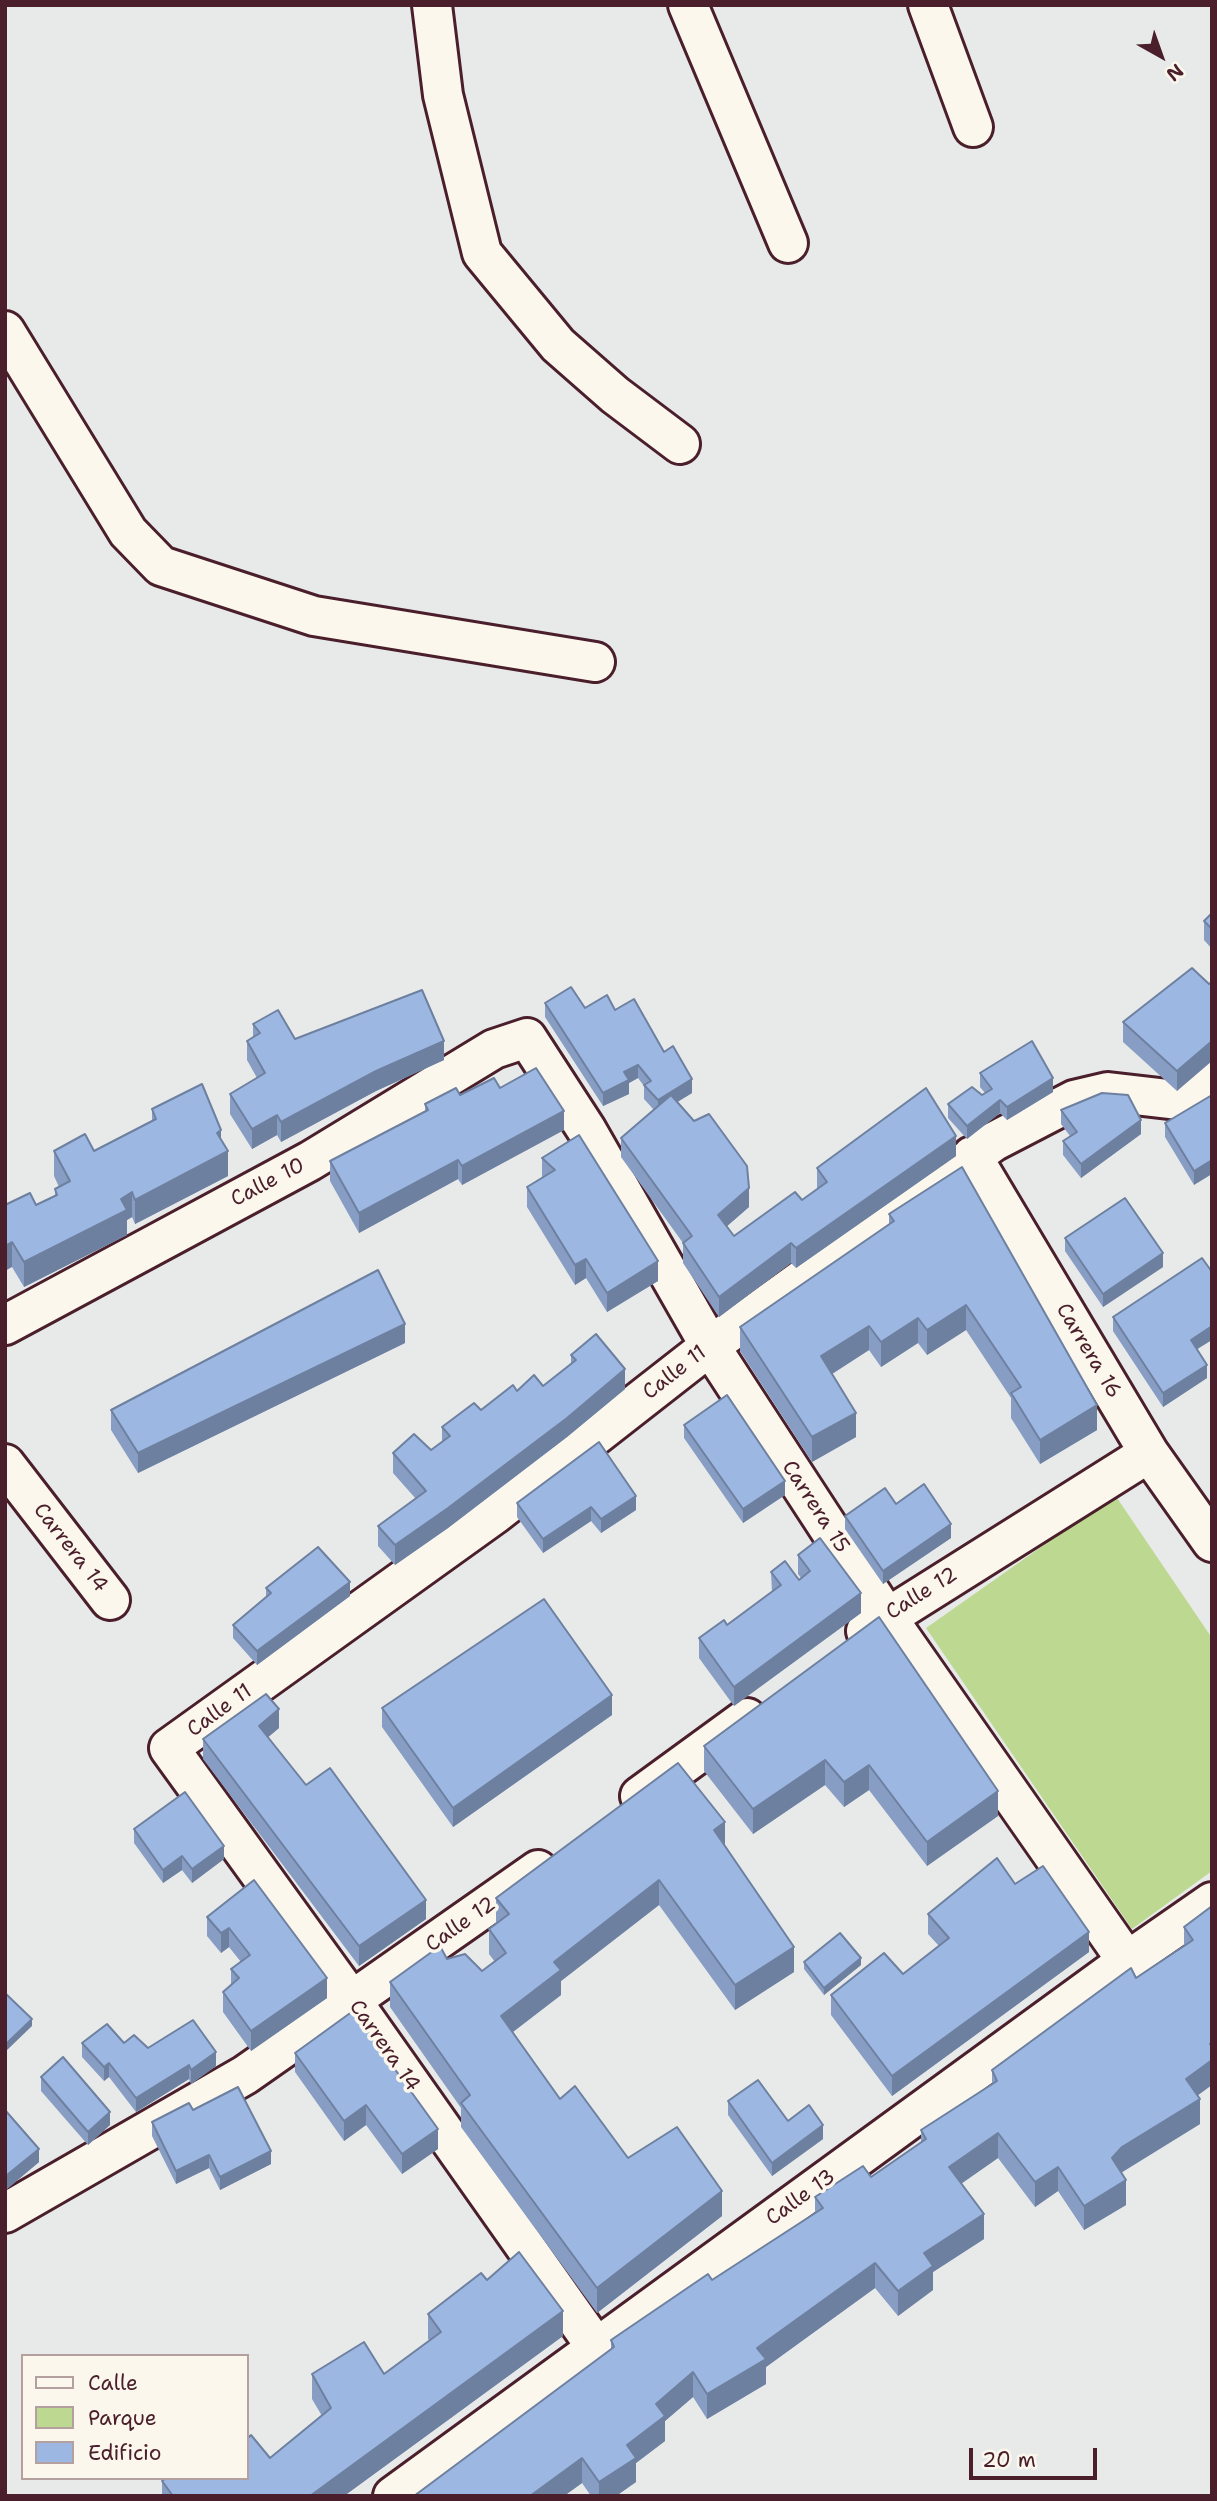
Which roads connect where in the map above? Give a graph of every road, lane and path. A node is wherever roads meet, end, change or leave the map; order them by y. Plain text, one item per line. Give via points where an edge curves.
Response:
1 (432, 5) edge
2 (688, 5) edge
3 (928, 5) edge
4 (973, 127) dead end
5 (788, 243) dead end
6 (5, 331) edge
7 (680, 444) dead end
8 (595, 662) dead end
9 (527, 1038) joint
10 (1212, 1082) edge
11 (972, 1156) junction
12 (5, 1325) edge
13 (710, 1346) junction
14 (1149, 1453) junction
15 (5, 1464) edge
16 (1212, 1542) edge
17 (110, 1600) dead end
18 (886, 1616) junction
19 (842, 1649) edge
20 (775, 1698) edge
21 (169, 1748) joint
22 (608, 1819) edge
23 (564, 1852) edge
24 (1212, 1902) edge
25 (1127, 1961) junction
26 (352, 2001) junction
27 (5, 2213) edge
28 (596, 2347) junction
29 (393, 2496) edge

1 - 7 street via 443,95 482,253 558,345 615,396
2 - 5 street
3 - 4 street
6 - 8 street via 128,532 161,566 314,616
9 - 12 street, Calle 10 via 494,1049 310,1161
9 - 13 street, Carrera 15 via 586,1129
10 - 11 street, Calle 11 via 1186,1101 1108,1092 1074,1100
11 - 13 street, Calle 11
11 - 14 street, Carrera 16
13 - 18 street, Carrera 15
13 - 21 street, Calle 11 via 495,1514
14 - 16 street, Carrera 16
14 - 18 street, Calle 12
15 - 17 street, Carrera 14
18 - 19 street, Calle 12
18 - 25 street, Carrera 15
20 - 22 street
21 - 26 street, Carrera 14
23 - 26 street, Calle 12
24 - 25 street, Calle 13
25 - 28 street, Calle 13
26 - 27 street, Calle 12 via 245,2075
26 - 28 street, Carrera 14
28 - 29 street, Calle 13

